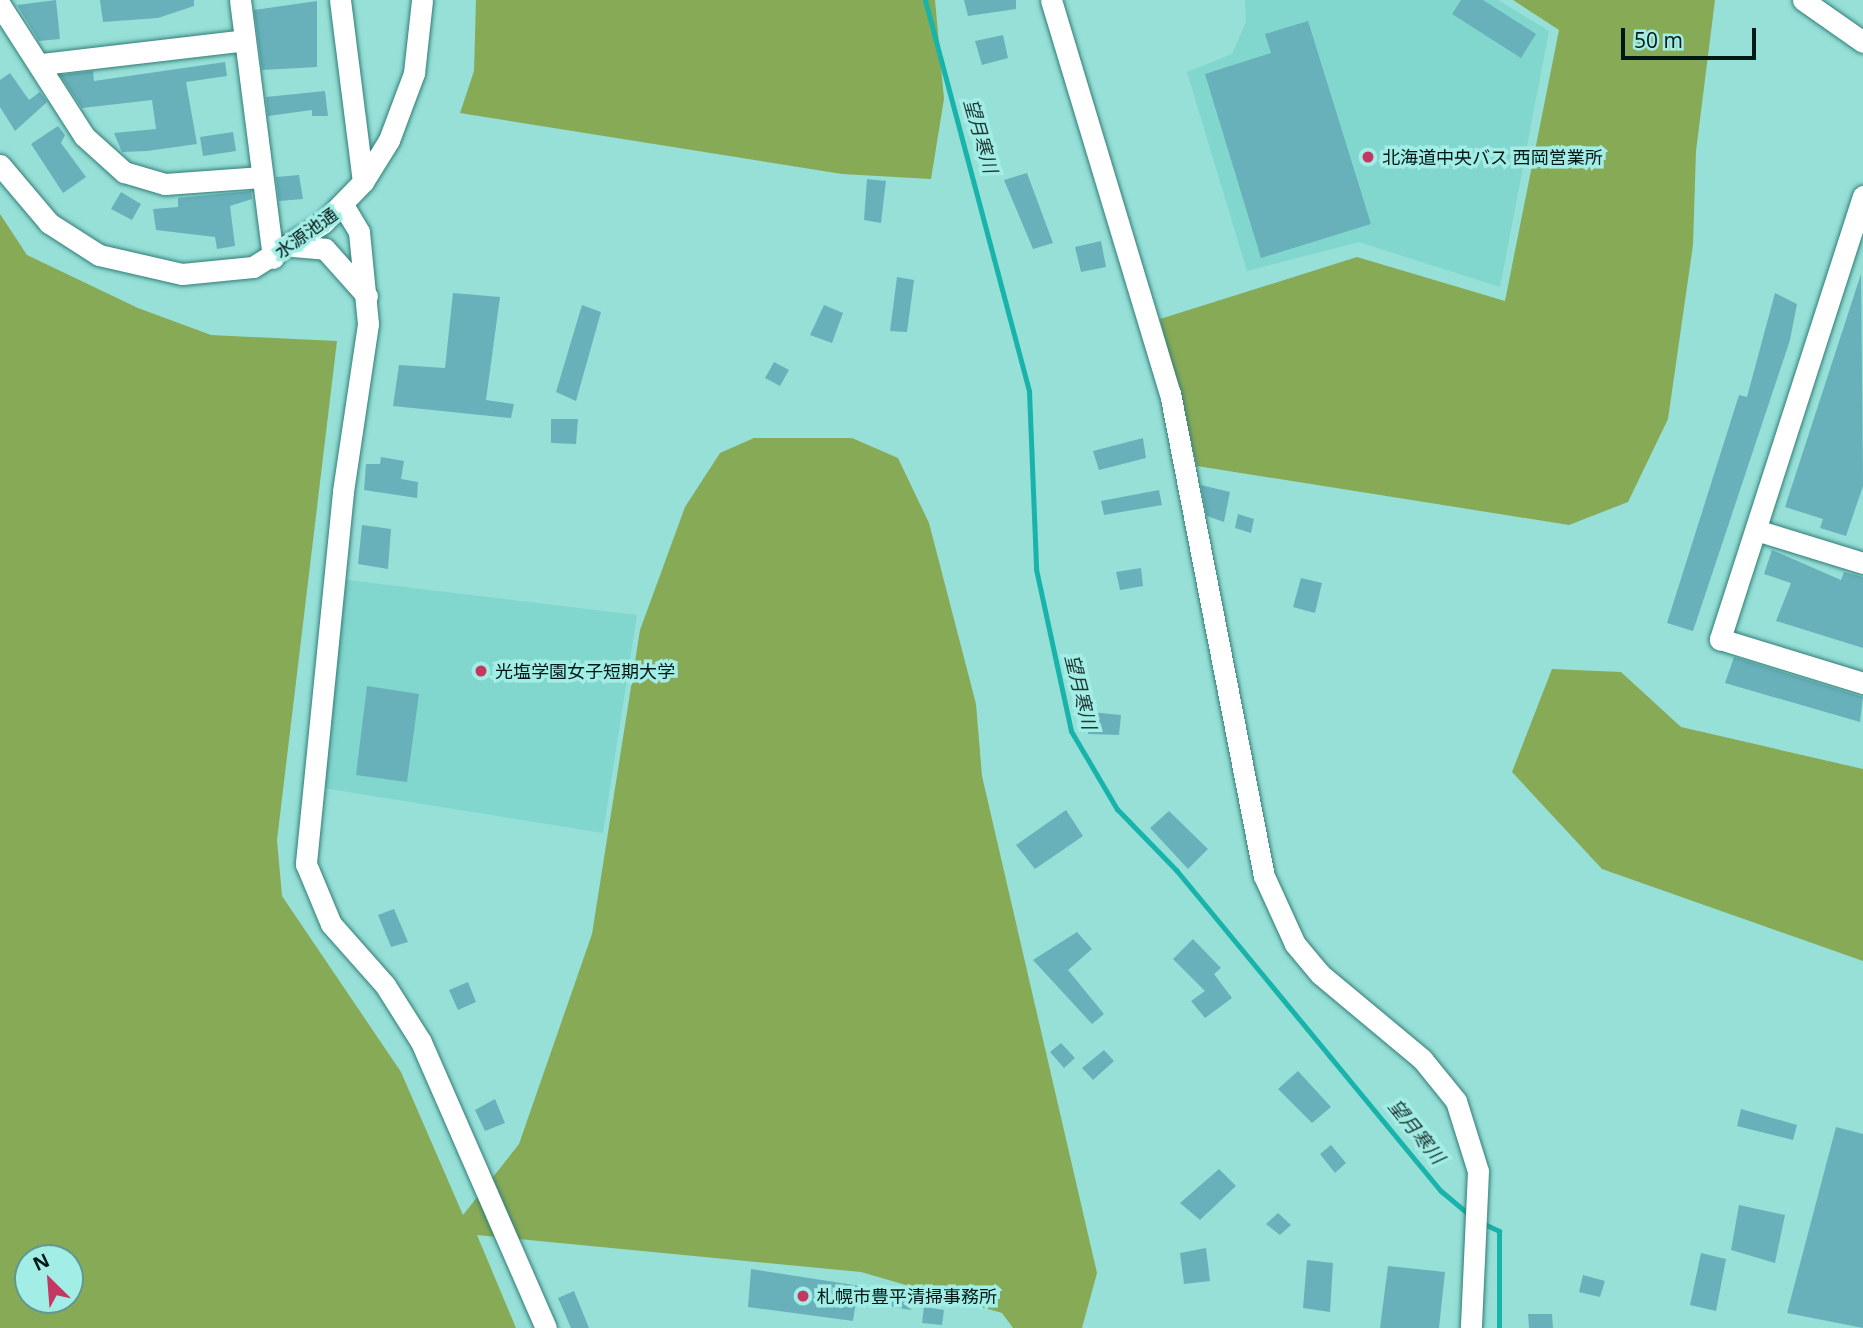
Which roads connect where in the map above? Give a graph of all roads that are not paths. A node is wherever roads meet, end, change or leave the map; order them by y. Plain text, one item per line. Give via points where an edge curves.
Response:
1 (240, 0) edge
2 (341, 0) edge
3 (422, 0) edge
4 (1051, 0) edge
5 (1803, 0) edge
6 (0, 5) edge
7 (245, 40) junction
8 (1863, 42) edge
9 (42, 64) junction
10 (0, 165) edge
11 (262, 177) junction
12 (363, 182) junction
13 (1863, 196) edge
14 (343, 205) junction
15 (293, 246) junction
16 (273, 258) junction
17 (367, 296) junction
18 (1756, 530) junction
19 (1863, 564) edge
20 (1863, 683) edge
21 (546, 1328) edge
22 (1471, 1328) edge

1 - 7 street
2 - 12 street
3 - 12 street, 水源池通 via 414,73 389,141
4 - 22 street via 1170,394 1275,906 1320,974 1422,1059 1456,1101 1478,1171
5 - 8 street
6 - 9 street
7 - 9 street
7 - 11 street
9 - 11 street via 84,136 124,172 165,184
10 - 16 street, 水源池通 via 49,223 131,266 212,274
11 - 16 street
12 - 14 street, 水源池通
13 - 18 street
14 - 15 street, 水源池通
14 - 17 street via 359,232
15 - 16 street, 水源池通
15 - 17 street via 325,249
17 - 21 street via 306,864 331,924 385,985 421,1042
18 - 19 street
18 - 20 street via 1720,639

